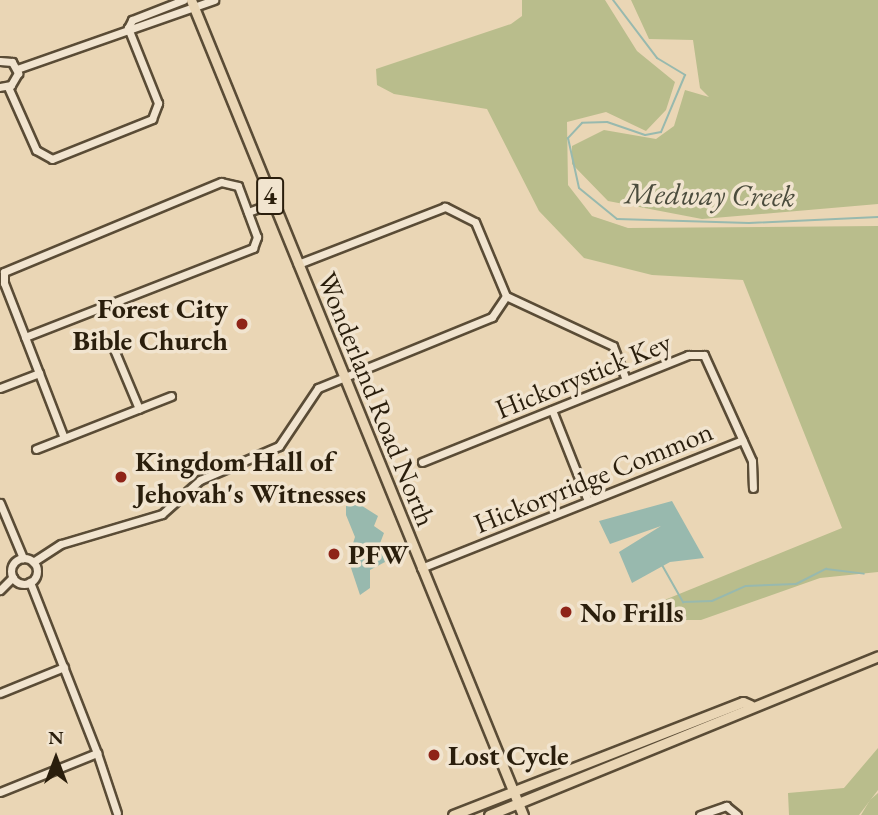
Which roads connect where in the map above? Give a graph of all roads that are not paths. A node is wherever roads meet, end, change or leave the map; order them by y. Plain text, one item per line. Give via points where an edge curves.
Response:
1 (183, 0) edge
2 (214, 0) edge
3 (193, 4) edge
4 (128, 28) junction
5 (0, 61) edge
6 (17, 69) junction
7 (4, 87) edge
8 (273, 203) junction
9 (248, 212) junction
10 (298, 264) junction
11 (506, 296) junction
12 (25, 337) junction
13 (113, 347) dead end
14 (39, 373) junction
15 (342, 377) junction
16 (626, 380) junction
17 (0, 388) edge
18 (171, 396) dead end
19 (139, 409) junction
20 (552, 410) junction
21 (64, 438) junction
22 (742, 440) junction
23 (36, 449) dead end
24 (422, 463) dead end
25 (753, 488) dead end
26 (588, 501) junction
27 (0, 503) edge
28 (23, 558) junction
29 (33, 562) junction
30 (421, 568) junction
31 (13, 577) junction
32 (30, 582) junction
33 (0, 590) edge
34 (878, 656) edge
35 (64, 667) junction
36 (0, 693) edge
37 (750, 705) junction
38 (97, 753) junction
39 (513, 791) junction
40 (0, 792) edge
41 (519, 804) junction
42 (117, 813) dead end
43 (453, 815) edge
44 (489, 815) edge
45 (523, 815) edge
46 (700, 815) edge
47 (737, 815) edge

1 - 4 street via 132,20
2 - 3 street
3 - 4 street
3 - 8 main road, Wonderland Road North / 4
4 - 6 street
4 - 7 street via 158,103 152,119 52,159 36,150
5 - 6 street
6 - 7 street
8 - 9 street
8 - 10 main road, Wonderland Road North / 4
9 - 12 street via 257,237 253,248
9 - 12 street via 238,186 221,182 11,266 4,283
10 - 11 street via 445,208 475,222
10 - 15 main road, Wonderland Road North / 4
11 - 15 street via 492,317
11 - 16 street via 613,346
12 - 14 street
13 - 19 street
14 - 17 street
14 - 21 street
15 - 29 street via 312,392 292,431 272,451 200,480 162,514 61,544
15 - 30 main road, Wonderland Road North / 4
16 - 20 street, Hickorystick Key
16 - 22 street, Hickorystick Key via 688,355 704,355
18 - 19 street
19 - 21 street
20 - 24 street, Hickorystick Key
20 - 26 street
21 - 23 street
22 - 25 street, Hickorystick Key
22 - 26 street, Hickoryridge Common
26 - 30 street, Hickoryridge Common
27 - 28 street
28 - 29 street
28 - 31 street via 12,567
29 - 32 street via 36,575
30 - 39 main road, Wonderland Road North / 4
31 - 32 street
31 - 33 street
32 - 35 street
34 - 37 main road
35 - 36 street
35 - 38 street
37 - 39 main road via 743,702
37 - 41 main road
38 - 40 street
38 - 42 street
39 - 41 main road, Wonderland Road North / 4
39 - 43 main road
41 - 44 main road
41 - 45 main road, Wonderland Road North / 4
46 - 47 street via 726,806

